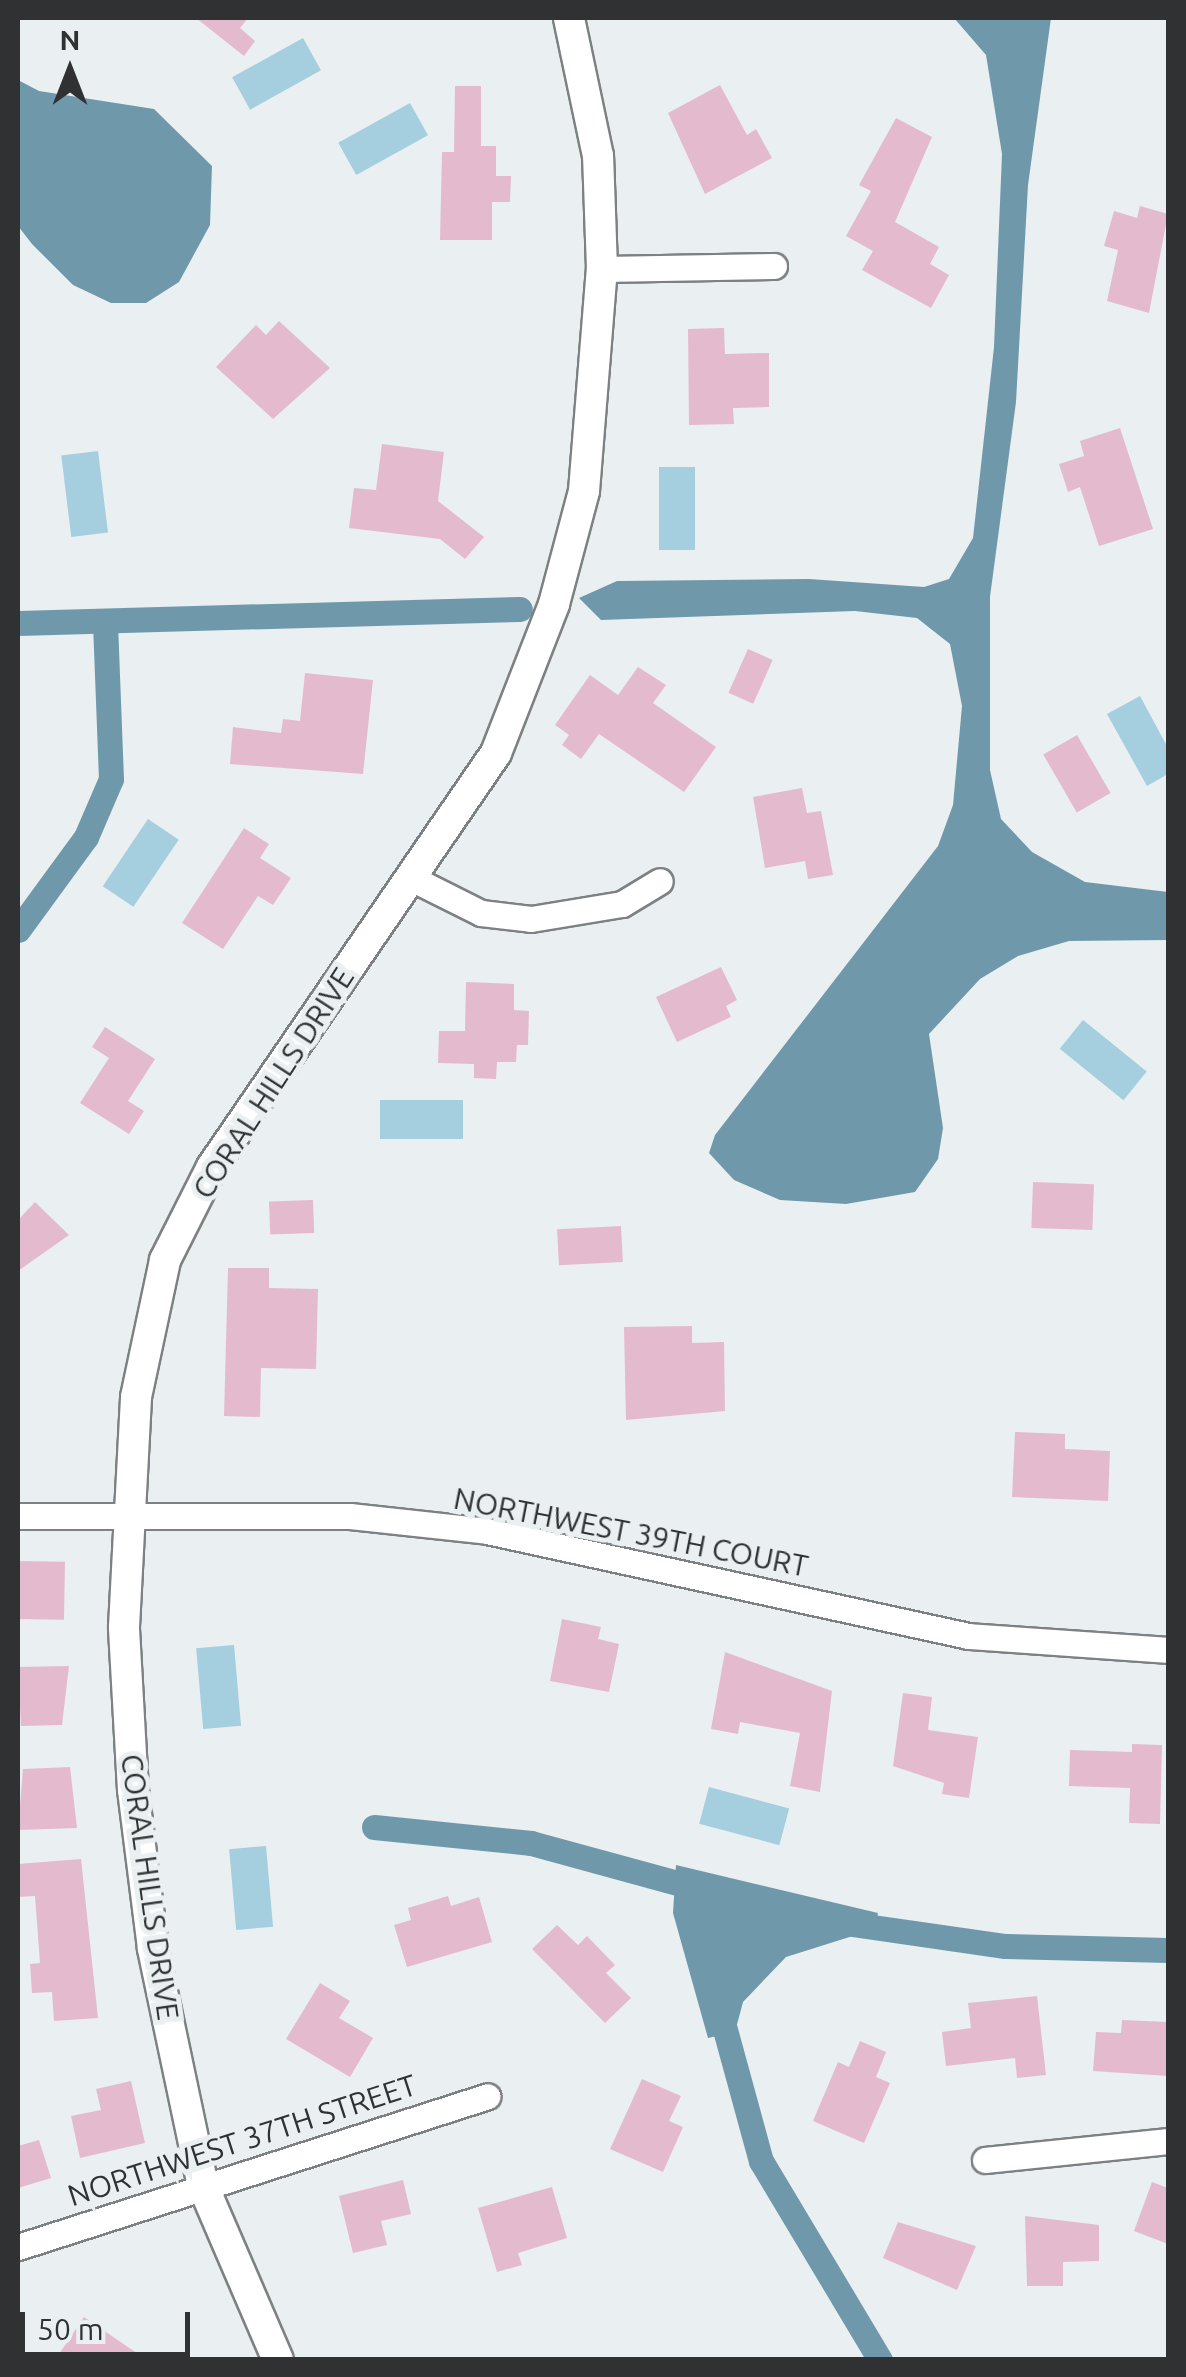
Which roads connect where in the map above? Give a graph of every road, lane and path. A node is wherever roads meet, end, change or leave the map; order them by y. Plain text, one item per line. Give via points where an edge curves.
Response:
1 (569, 18) edge
2 (774, 266) dead end
3 (602, 270) junction
4 (411, 878) junction
5 (660, 881) dead end
6 (18, 1516) edge
7 (124, 1516) junction
8 (1168, 1650) edge
9 (487, 2096) dead end
10 (1168, 2141) edge
11 (985, 2160) dead end
12 (203, 2186) junction
13 (18, 2246) edge
14 (278, 2360) edge

1 - 3 street, CORAL HILLS DRIVE via 598,156
2 - 3 street
3 - 4 street, CORAL HILLS DRIVE via 584,491 554,604 496,753
4 - 5 street via 482,913 531,919 622,904
4 - 7 street, CORAL HILLS DRIVE via 212,1167 165,1260 136,1397
6 - 7 street, NORTHWEST 39TH COURT
7 - 8 street, NORTHWEST 39TH COURT via 350,1516 487,1531 968,1636
7 - 12 street, CORAL HILLS DRIVE via 132,1790 153,1948
9 - 12 street, NORTHWEST 37TH STREET
10 - 11 street
12 - 13 street, NORTHWEST 37TH STREET
12 - 14 street, CORAL HILLS DRIVE

